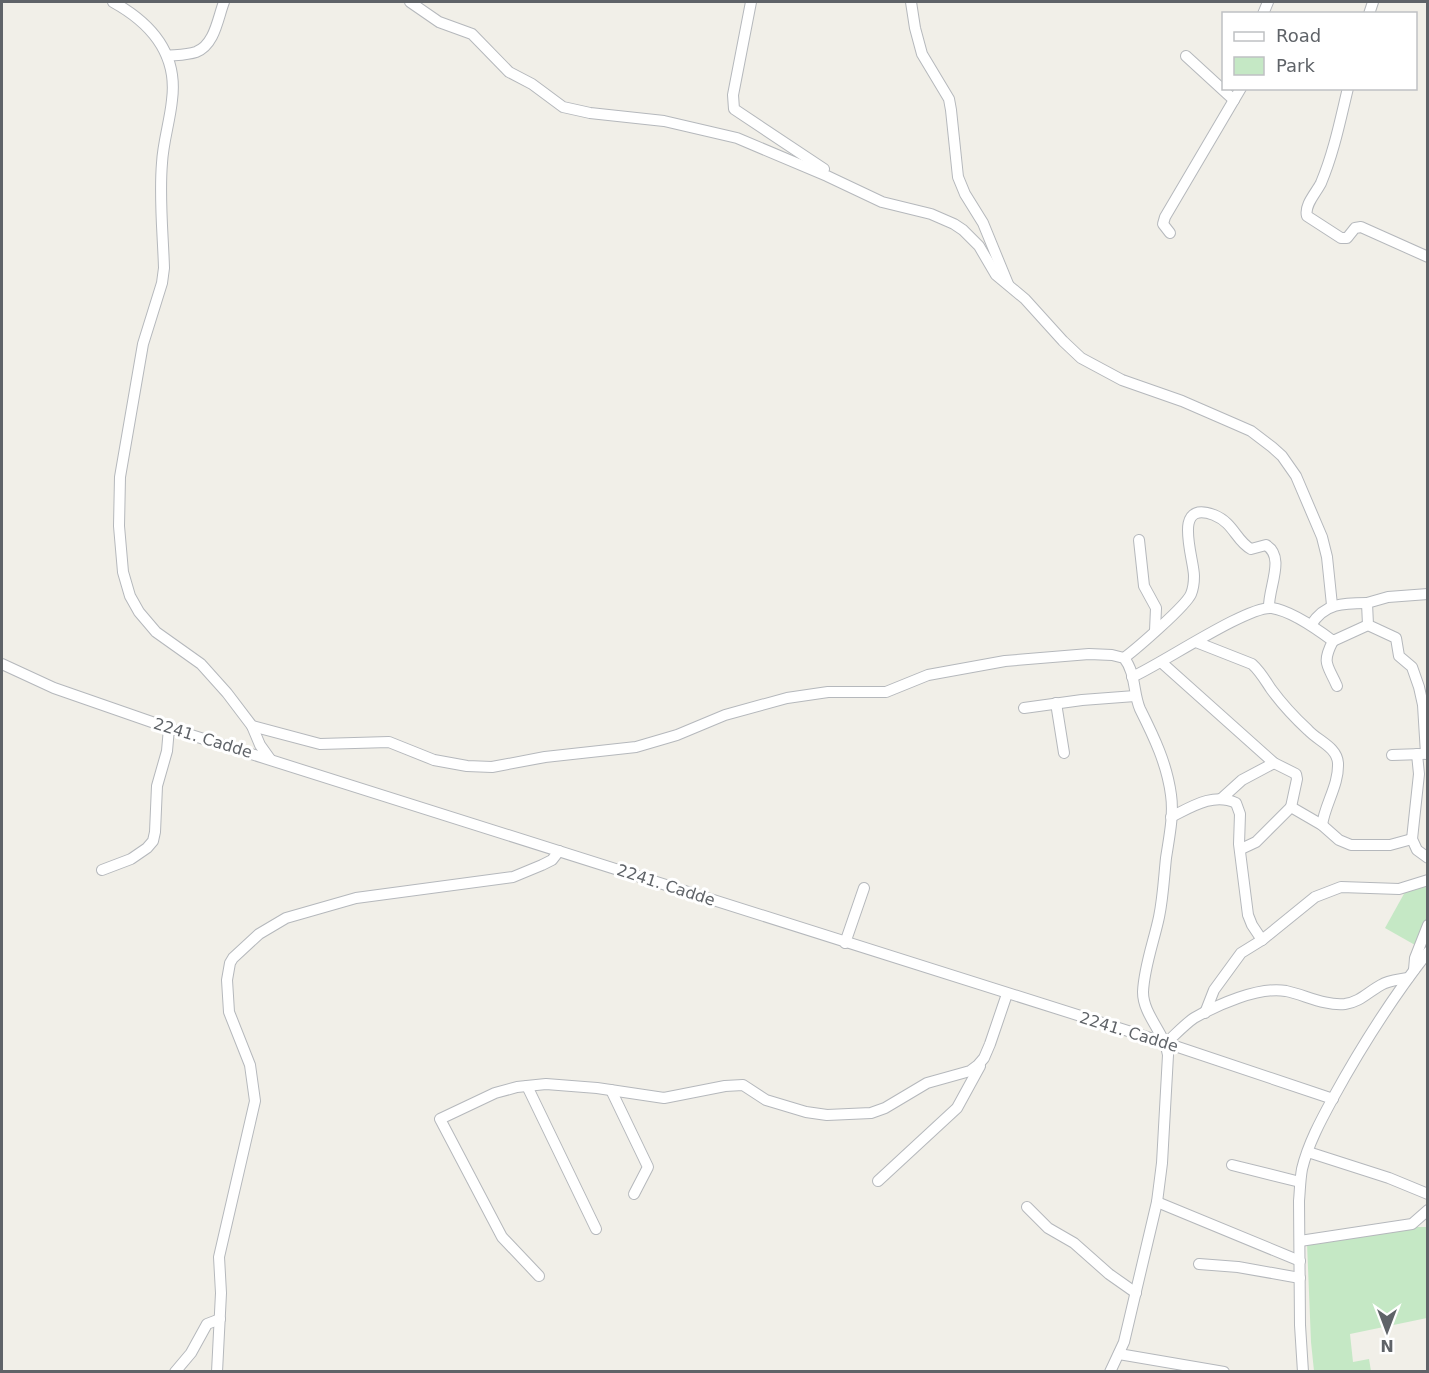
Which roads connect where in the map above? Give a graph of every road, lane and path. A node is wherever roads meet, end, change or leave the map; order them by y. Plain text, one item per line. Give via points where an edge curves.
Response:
1 (112, 2) edge
2 (224, 2) edge
3 (410, 2) edge
4 (751, 2) edge
5 (911, 2) edge
6 (167, 56) junction
7 (1186, 56) dead end
8 (1222, 89) edge
9 (1223, 90) edge
10 (1240, 90) edge
11 (1348, 90) edge
12 (1234, 100) junction
13 (827, 176) junction
14 (1170, 233) dead end
15 (1428, 256) edge
16 (1008, 284) junction
17 (1139, 540) dead end
18 (1428, 594) edge
19 (1367, 603) junction
20 (1332, 605) junction
21 (1269, 608) junction
22 (1368, 625) junction
23 (1311, 626) junction
24 (1155, 631) junction
25 (1333, 641) junction
26 (1196, 642) junction
27 (1124, 658) junction
28 (1161, 662) junction
29 (2, 664) edge
30 (1132, 677) junction
31 (1337, 686) dead end
32 (1136, 696) junction
33 (1056, 704) junction
34 (1024, 708) dead end
35 (252, 726) junction
36 (169, 728) junction
37 (1064, 753) dead end
38 (1424, 754) edge
39 (1392, 755) dead end
40 (270, 759) junction
41 (1274, 764) junction
42 (1221, 799) junction
43 (1291, 807) junction
44 (1171, 817) junction
45 (1322, 825) junction
46 (1412, 839) junction
47 (1240, 849) junction
48 (559, 851) junction
49 (1428, 858) edge
50 (102, 870) dead end
51 (1428, 880) edge
52 (864, 888) dead end
53 (1428, 925) edge
54 (1263, 940) junction
55 (845, 943) junction
56 (1428, 952) edge
57 (1411, 974) junction
58 (1006, 994) junction
59 (1205, 1013) junction
60 (1166, 1043) junction
61 (982, 1062) junction
62 (528, 1086) junction
63 (611, 1090) junction
64 (1333, 1099) junction
65 (1308, 1152) junction
66 (1233, 1165) dead end
67 (878, 1180) dead end
68 (1300, 1182) junction
69 (634, 1194) dead end
70 (1428, 1194) edge
71 (1157, 1202) junction
72 (1027, 1207) dead end
73 (1428, 1210) edge
74 (596, 1229) dead end
75 (1300, 1240) junction
76 (1300, 1261) junction
77 (1199, 1264) dead end
78 (539, 1276) dead end
79 (1300, 1278) junction
80 (1136, 1293) junction
81 (220, 1318) junction
82 (1119, 1354) junction
83 (175, 1371) edge
84 (217, 1371) edge
85 (1110, 1371) edge
86 (1224, 1371) edge
87 (1303, 1371) edge

1 - 6 street via 147,25
2 - 6 street via 214,30 202,48
3 - 13 street via 439,22 472,34 509,72 563,107 709,130 750,142
4 - 13 street via 733,95 734,109 824,169
5 - 16 street via 922,54 949,99 958,177 983,223
6 - 35 street via 173,75 162,154 164,268 143,344 120,477 123,572 139,612 156,632 201,664
7 - 8 street
9 - 12 street
10 - 12 street
11 - 15 street via 1334,151 1306,210 1307,216 1341,238 1361,227
12 - 14 street via 1165,217 1163,224
13 - 16 street via 882,202 954,224 972,238 991,270
16 - 20 street via 1087,362 1122,380 1251,431 1282,456 1296,477 1322,537
17 - 24 street via 1144,586 1156,608
18 - 19 street
19 - 20 street
19 - 22 street
20 - 23 street
21 - 23 street
21 - 24 street via 1276,568 1271,548 1266,544 1246,547 1220,518 1196,514 1187,530 1194,575 1192,592
21 - 26 street via 1248,614
22 - 25 street
22 - 38 street via 1396,638 1399,656 1412,667 1423,705
23 - 25 street
24 - 27 street
25 - 31 street via 1325,660
26 - 28 street
26 - 45 street via 1251,664 1308,730 1335,753 1336,779
27 - 30 street
27 - 35 street via 1089,654 953,669 886,692 828,692 787,698 629,748 492,767 434,760 389,742 320,744
28 - 30 street
28 - 41 street
29 - 36 street, 2241. Cadde via 54,688
30 - 32 street
32 - 33 street
32 - 44 street via 1163,758 1172,796
33 - 34 street
33 - 37 street
35 - 40 street
36 - 40 street, 2241. Cadde
36 - 50 street via 157,786 153,841 132,859
38 - 39 street
38 - 46 street
40 - 48 street, 2241. Cadde
41 - 42 street via 1242,780
41 - 43 street via 1297,776
42 - 44 street via 1207,800
42 - 47 street via 1236,803 1239,808
43 - 45 street
43 - 47 street via 1256,842
44 - 60 street via 1159,914 1143,995
45 - 46 street via 1351,845 1390,845
46 - 49 street via 1417,850
47 - 54 street via 1248,915
48 - 55 street, 2241. Cadde
48 - 81 street via 542,866 513,877 356,898 286,918 259,934 233,958 227,980 229,1012 250,1065 255,1101 219,1257
51 - 54 street via 1399,889 1333,888 1315,897
52 - 55 street
53 - 57 street
54 - 59 street via 1241,953 1228,969
55 - 58 street, 2241. Cadde
56 - 57 street
57 - 59 street via 1380,985 1361,1000 1346,1004 1273,990 1250,994
57 - 64 street
58 - 60 street, 2241. Cadde
58 - 61 street
59 - 60 street via 1192,1019
60 - 64 street, 2241. Cadde
60 - 71 street
61 - 63 street via 970,1071 919,1087 871,1113 806,1112 766,1100 742,1085 664,1098
61 - 67 street via 957,1108
62 - 63 street
62 - 74 street
62 - 78 street via 495,1093 440,1119 502,1237
63 - 69 street via 648,1167
64 - 65 street
65 - 68 street
65 - 70 street
66 - 68 street
68 - 75 street
71 - 76 street
71 - 80 street
72 - 80 street via 1048,1228 1074,1243
73 - 75 street via 1412,1224
75 - 76 street
76 - 79 street
77 - 79 street
79 - 87 street
80 - 82 street
81 - 83 street via 207,1324 191,1353
81 - 84 street
82 - 85 street
82 - 86 street

